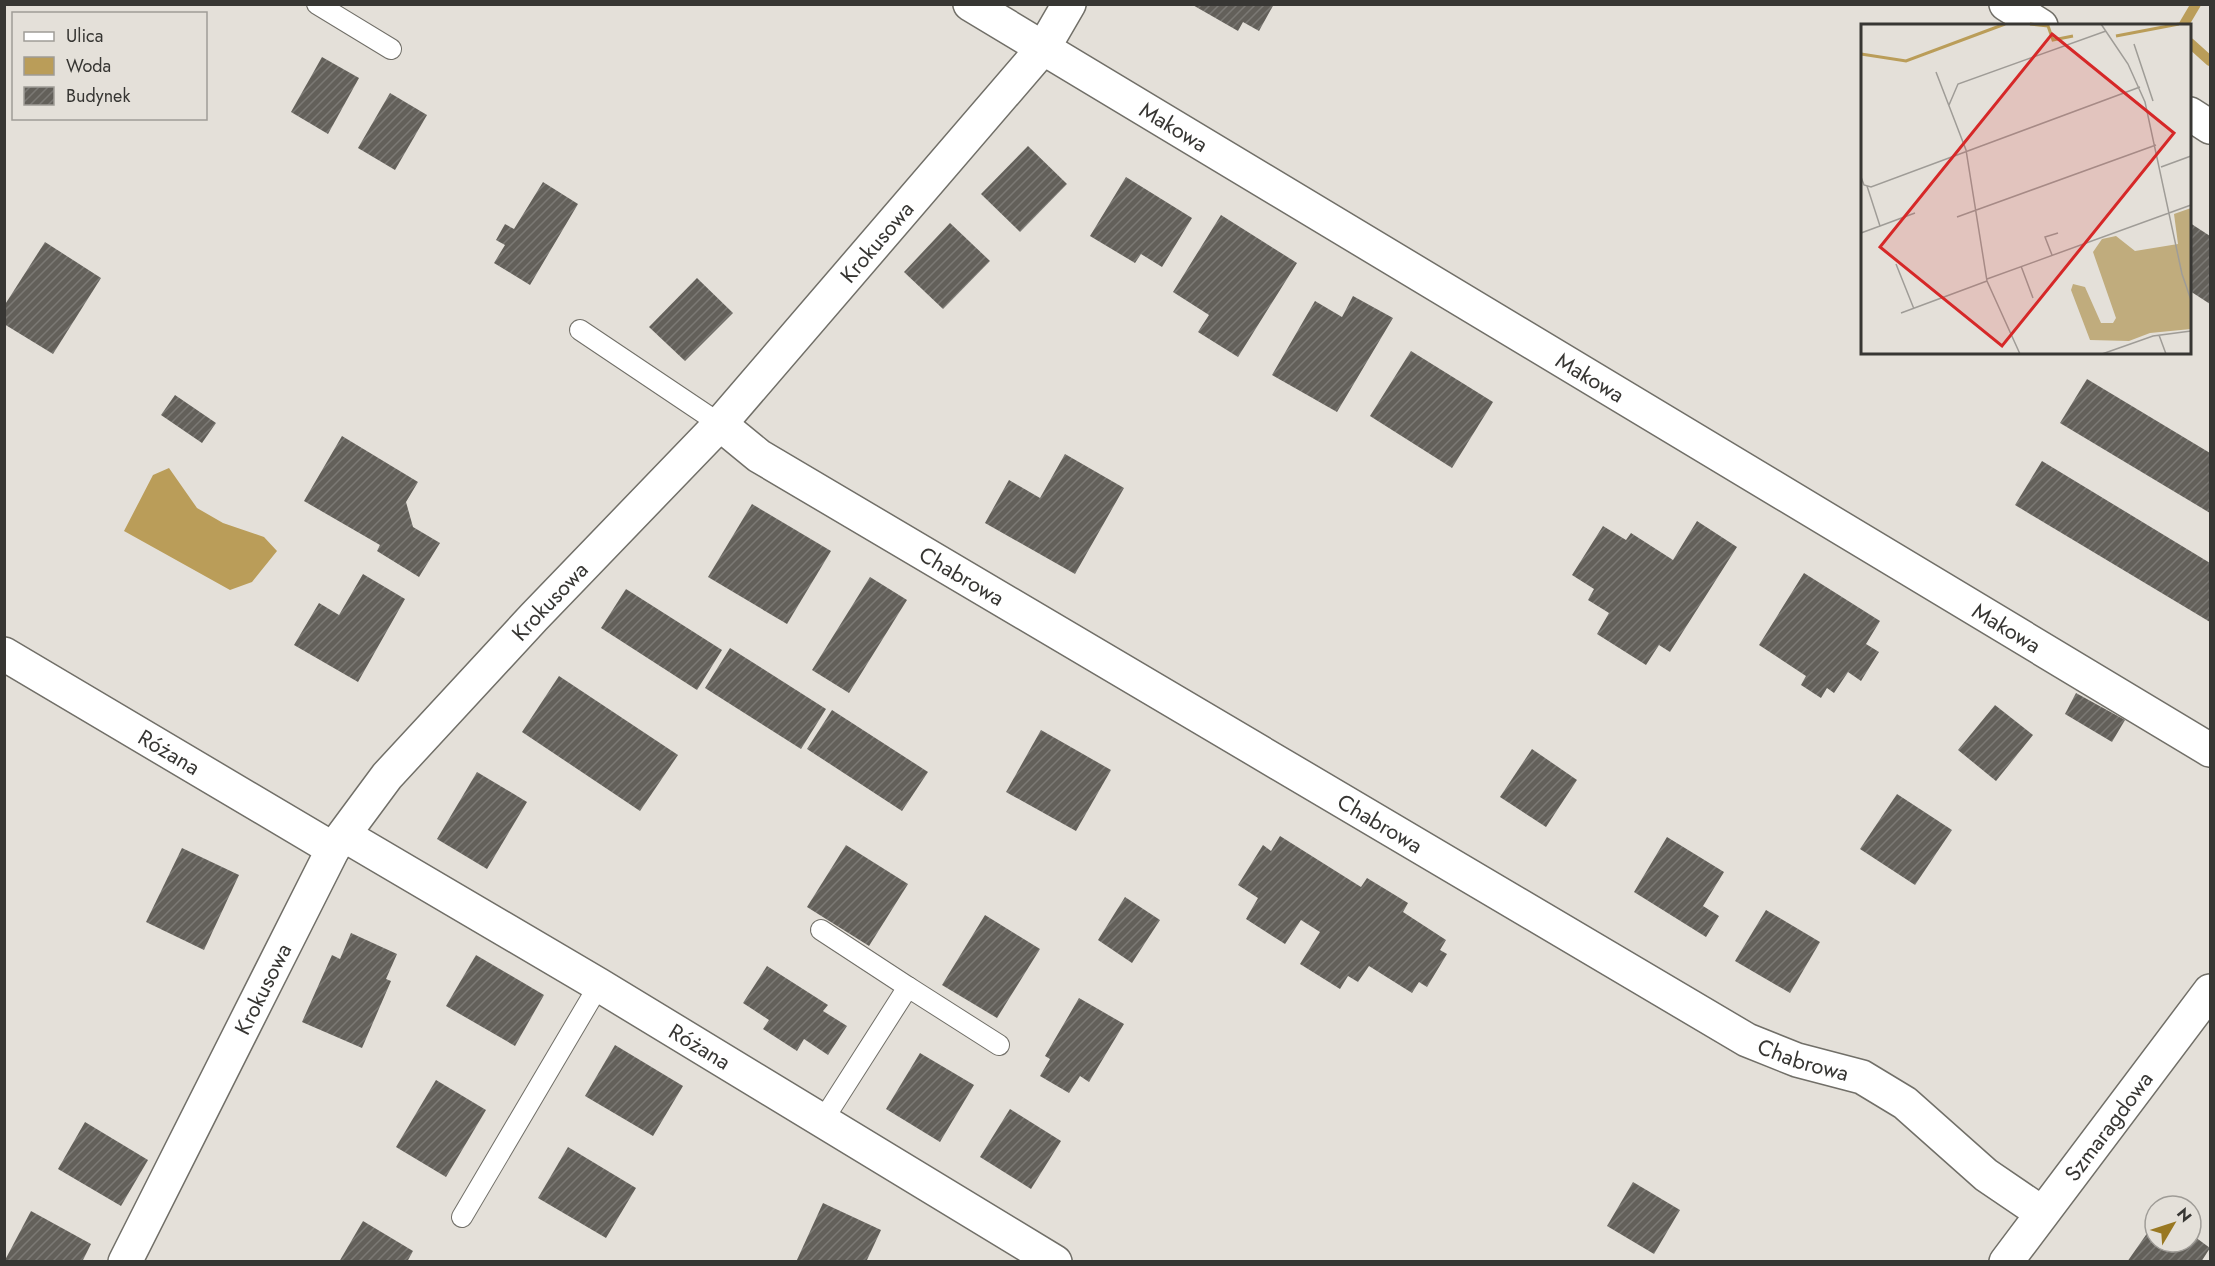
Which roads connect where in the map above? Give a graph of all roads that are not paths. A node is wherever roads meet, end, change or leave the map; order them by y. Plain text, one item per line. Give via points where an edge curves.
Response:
1 (317, 4) edge
2 (970, 4) edge
3 (1069, 4) edge
4 (2006, 4) edge
5 (2038, 24) edge
6 (1044, 47) junction
7 (391, 49) dead end
8 (2191, 115) edge
9 (2211, 127) edge
10 (580, 330) dead end
11 (720, 424) junction
12 (4, 654) edge
13 (2211, 750) edge
14 (338, 842) junction
15 (821, 930) dead end
16 (599, 985) junction
17 (908, 987) junction
18 (2211, 991) edge
19 (999, 1045) dead end
20 (823, 1120) junction
21 (2042, 1213) junction
22 (462, 1217) dead end
23 (125, 1262) edge
24 (1055, 1262) edge
25 (2006, 1262) edge

1 - 7 lane
2 - 6 street, Makowa
3 - 6 street, Krokusowa
4 - 5 street
6 - 11 street, Krokusowa
6 - 13 street, Makowa
8 - 9 street
10 - 11 lane
11 - 14 street, Krokusowa via 395,768
11 - 21 street, Chabrowa via 769,462 1747,1040 1797,1060 1862,1077 1905,1103 1986,1175
12 - 14 street, Różana
14 - 16 street, Różana
14 - 23 street, Krokusowa
15 - 17 lane
16 - 20 street, Różana
16 - 22 lane
17 - 19 lane
17 - 20 lane
18 - 21 street, Szmaragdowa
20 - 24 street, Różana
21 - 25 street, Szmaragdowa

